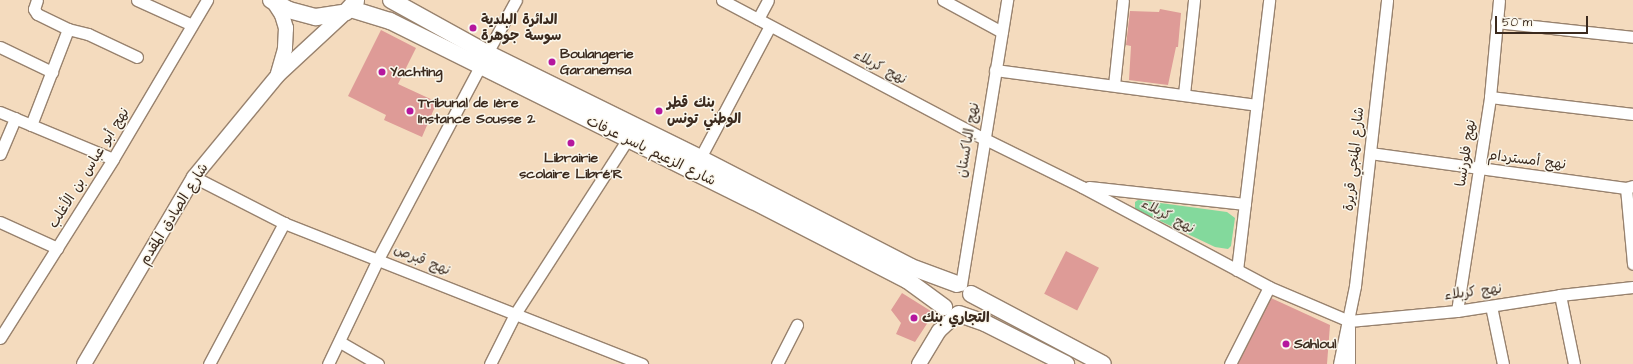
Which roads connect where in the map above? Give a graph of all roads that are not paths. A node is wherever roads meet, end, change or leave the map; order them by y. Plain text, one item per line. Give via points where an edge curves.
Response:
1 (37, 0) edge
2 (137, 0) edge
3 (207, 0) edge
4 (212, 0) edge
5 (391, 0) edge
6 (516, 0) edge
7 (722, 0) edge
8 (768, 0) edge
9 (943, 0) edge
10 (1007, 0) edge
11 (1123, 0) edge
12 (1194, 0) edge
13 (1269, 0) edge
14 (1387, 0) edge
15 (1499, 0) edge
16 (272, 1) edge
17 (352, 7) edge
18 (200, 11) junction
19 (758, 19) junction
20 (1496, 22) junction
21 (192, 25) junction
22 (770, 26) junction
23 (68, 29) junction
24 (1002, 32) junction
25 (1633, 37) edge
26 (0, 47) edge
27 (136, 57) dead end
28 (483, 60) junction
29 (995, 70) junction
30 (52, 72) junction
31 (278, 75) junction
32 (1114, 86) junction
33 (1184, 94) junction
34 (1490, 97) junction
35 (1257, 106) junction
36 (0, 112) edge
37 (1633, 114) edge
38 (15, 118) junction
39 (32, 125) junction
40 (983, 138) junction
41 (627, 140) junction
42 (1370, 153) junction
43 (0, 154) edge
44 (700, 158) junction
45 (113, 159) junction
46 (1479, 169) junction
47 (194, 177) junction
48 (1082, 187) junction
49 (1630, 187) edge
50 (1245, 204) junction
51 (0, 222) edge
52 (284, 223) junction
53 (57, 248) junction
54 (378, 259) junction
55 (1633, 264) edge
56 (1238, 270) junction
57 (1268, 287) junction
58 (1633, 287) edge
59 (963, 288) junction
60 (1560, 295) junction
61 (1491, 306) junction
62 (1457, 310) junction
63 (951, 311) junction
64 (515, 314) junction
65 (1349, 321) junction
66 (797, 325) dead end
67 (0, 338) edge
68 (340, 342) junction
69 (84, 364) edge
70 (209, 364) edge
71 (328, 364) edge
72 (378, 364) edge
73 (490, 364) edge
74 (642, 364) edge
75 (777, 364) edge
76 (919, 364) edge
77 (1066, 364) edge
78 (1103, 364) edge
79 (1230, 364) edge
80 (1339, 364) edge
81 (1349, 364) edge
82 (1503, 364) edge
83 (1574, 364) edge

1 - 23 street via 34,6 37,14
2 - 21 street
3 - 18 street, نهج أبو عباس بن الأغلب
4 - 18 street, نهج أبو عباس بن الأغلب
5 - 28 main road, شارع الزعيم ياسر عرفات
6 - 28 street
7 - 19 street, نهج كربلاء
8 - 19 street
9 - 24 street
10 - 24 street, نهج الباكستان
11 - 32 street
12 - 33 street
13 - 35 street
14 - 42 street, شارع المنجي قريرة
15 - 20 street, نهج فلورنسا
16 - 17 main road via 289,10 316,17
16 - 31 street, شارع الصادق المقدم via 282,15 286,28 285,49
17 - 28 main road, شارع الزعيم ياسر عرفات
17 - 31 street, شارع الصادق المقدم
18 - 21 street, نهج أبو عباس بن الأغلب
19 - 22 street, نهج كربلاء
20 - 25 street
20 - 34 street, نهج فلورنسا
21 - 45 street, نهج أبو عباس بن الأغلب
22 - 40 street, نهج كربلاء
22 - 44 street
23 - 27 street via 88,34
23 - 30 street
24 - 29 street, نهج الباكستان
26 - 30 street
28 - 41 main road, شارع الزعيم ياسر عرفات
28 - 44 main road, شارع الزعيم ياسر عرفات
28 - 54 street
29 - 32 street
29 - 40 street, نهج الباكستان
30 - 39 street
31 - 47 street, شارع الصادق المقدم
32 - 33 street
33 - 35 street
34 - 37 street
34 - 46 street, نهج فلورنسا
35 - 50 street
36 - 38 street
38 - 39 street
38 - 43 street
39 - 45 street
40 - 48 street, نهج كربلاء
40 - 59 street, نهج الباكستان
41 - 63 main road, شارع الزعيم ياسر عرفات via 907,280
41 - 64 street
42 - 46 street, نهج أمستردام
42 - 65 street, شارع المنجي قريرة
44 - 59 main road, شارع الزعيم ياسر عرفات via 911,267
45 - 53 street, نهج أبو عباس بن الأغلب
46 - 49 street, نهج أمستردام
46 - 62 street, نهج فلورنسا
47 - 52 street, نهج قبرص
47 - 69 street, شارع الصادق المقدم
48 - 50 street
48 - 56 street, نهج كربلاء
49 - 55 street
50 - 56 street
51 - 53 street
52 - 54 street, نهج قبرص
52 - 70 street
53 - 67 street, نهج أبو عباس بن الأغلب
54 - 64 street, نهج قبرص
54 - 68 street
56 - 57 street, نهج كربلاء
57 - 65 street, نهج كربلاء
57 - 79 street
58 - 60 street, نهج كربلاء
59 - 63 main road via 968,309
59 - 63 main road via 944,290 941,298
59 - 78 main road, شارع الزعيم ياسر عرفات
60 - 61 street, نهج كربلاء
60 - 83 street
61 - 62 street, نهج كربلاء
61 - 82 street
62 - 65 street, نهج كربلاء
63 - 76 street
63 - 77 main road, شارع الزعيم ياسر عرفات via 985,323
64 - 73 street
64 - 74 street, نهج قبرص
65 - 80 street, شارع المنجي قريرة
65 - 81 street, شارع المنجي قريرة
66 - 75 street
68 - 71 street
68 - 72 street

